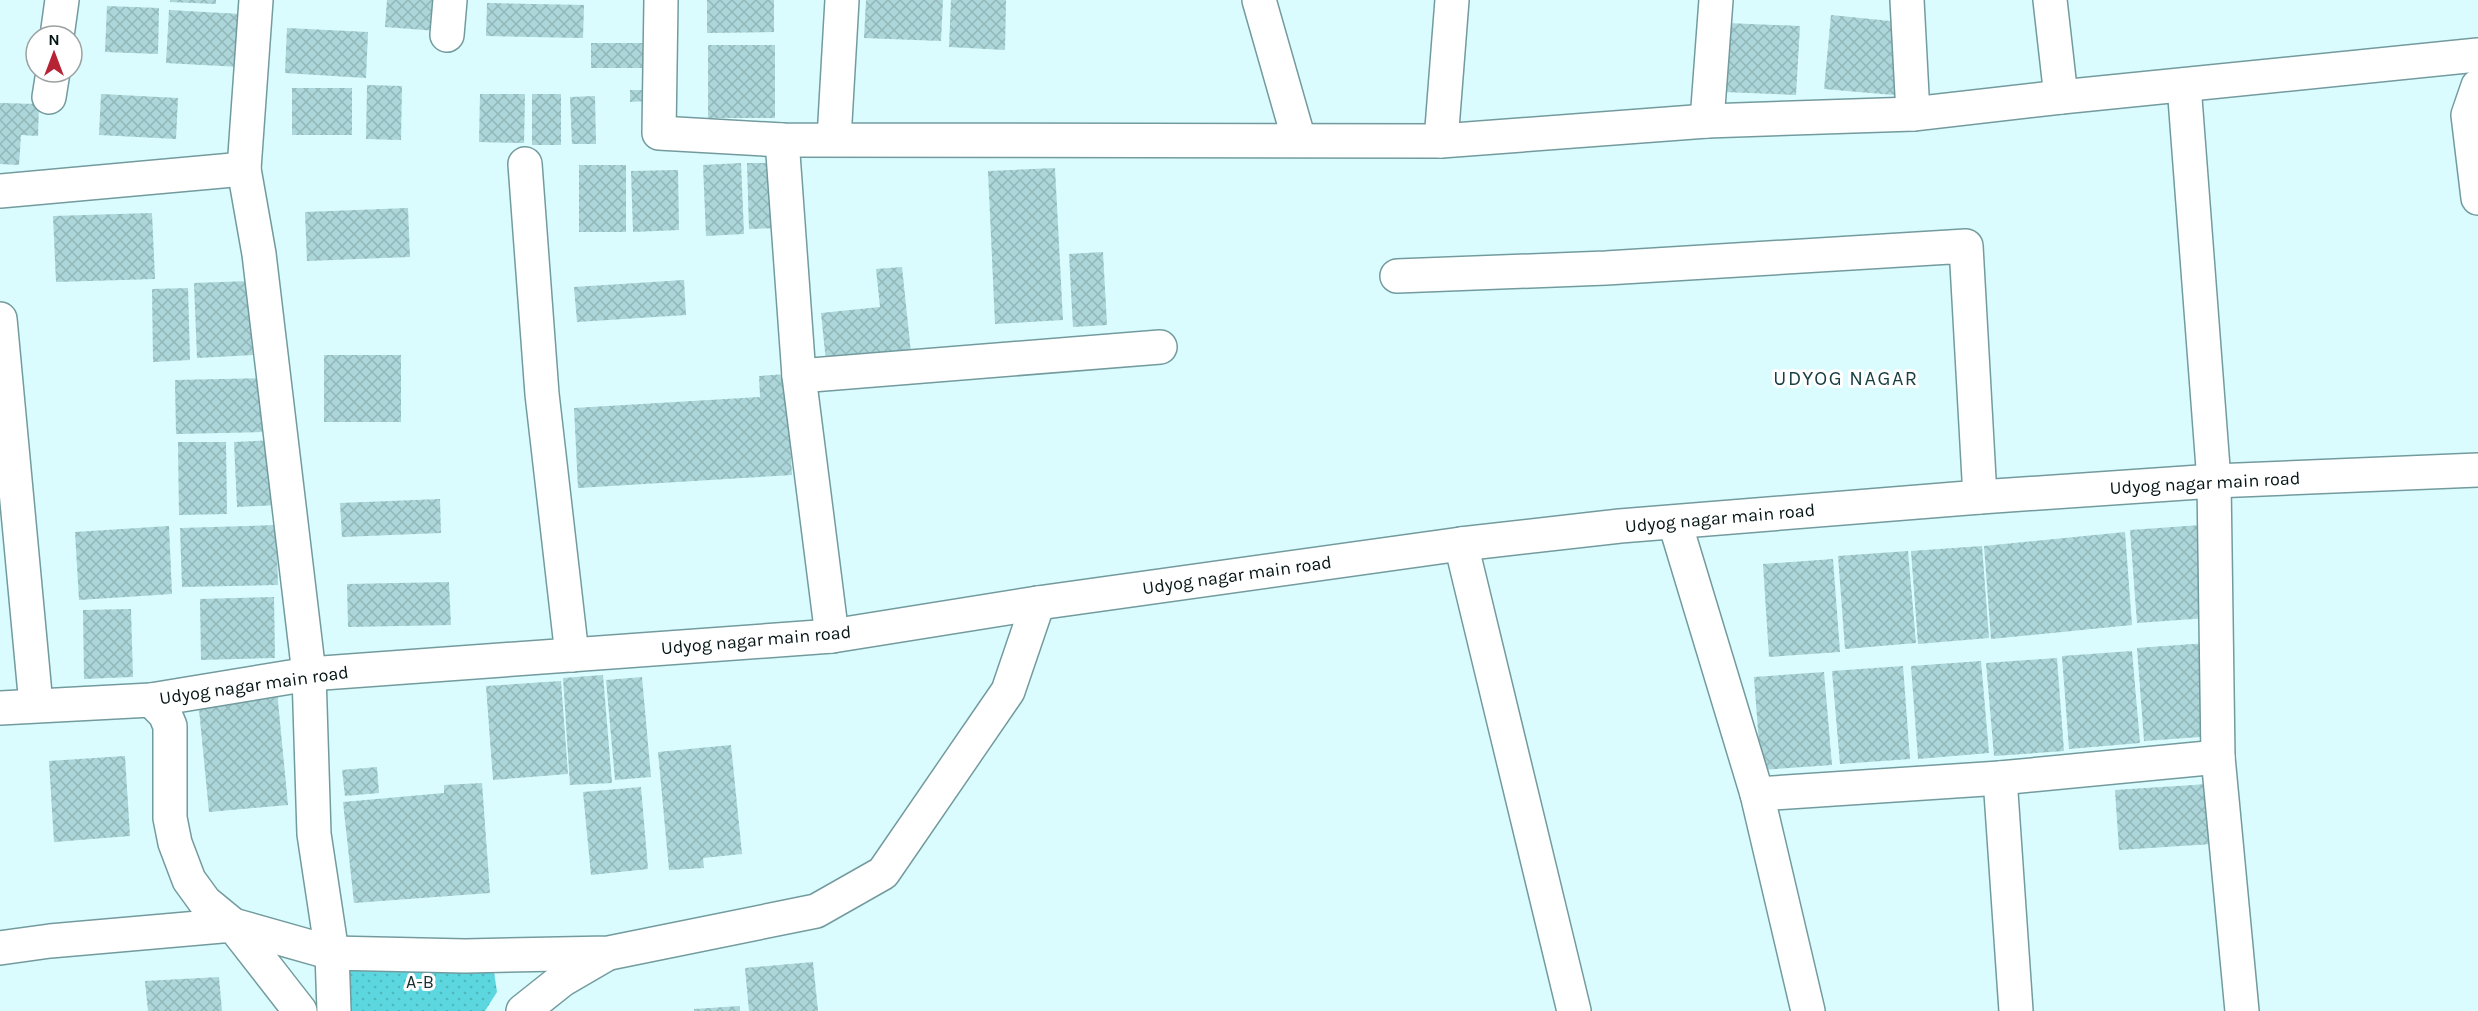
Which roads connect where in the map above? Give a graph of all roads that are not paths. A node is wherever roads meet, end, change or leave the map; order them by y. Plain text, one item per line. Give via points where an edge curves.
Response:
1 (62, 0) edge
2 (256, 0) edge
3 (450, 0) edge
4 (661, 0) edge
5 (842, 0) edge
6 (1259, 0) edge
7 (1452, 0) edge
8 (1716, 0) edge
9 (1907, 0) edge
10 (2050, 0) edge
11 (59, 24) edge
12 (447, 34) dead end
13 (2478, 55) edge
14 (2184, 85) junction
15 (2478, 86) edge
16 (2061, 97) junction
17 (1913, 114) junction
18 (1707, 121) junction
19 (834, 138) junction
20 (782, 140) junction
21 (1299, 140) junction
22 (1441, 141) junction
23 (525, 164) dead end
24 (244, 169) junction
25 (0, 191) edge
26 (2478, 198) edge
27 (1397, 276) dead end
28 (0, 320) edge
29 (1160, 347) dead end
30 (799, 376) junction
31 (2478, 470) edge
32 (2214, 482) junction
33 (1980, 497) junction
34 (1675, 523) junction
35 (1461, 544) junction
36 (1038, 603) junction
37 (832, 636) junction
38 (572, 655) junction
39 (309, 674) junction
40 (151, 700) junction
41 (36, 705) junction
42 (0, 708) edge
43 (2218, 757) junction
44 (2000, 778) junction
45 (1757, 794) junction
46 (233, 925) junction
47 (0, 948) edge
48 (609, 952) junction
49 (332, 953) junction
50 (300, 1011) edge
51 (334, 1011) edge
52 (523, 1011) edge
53 (1574, 1011) edge
54 (1808, 1011) edge
55 (2016, 1011) edge
56 (2242, 1011) edge

1 - 11 street
2 - 24 street
3 - 12 street
4 - 20 street via 659,133
5 - 19 street
6 - 21 street
7 - 22 street
8 - 18 street
9 - 17 street
10 - 16 street
13 - 14 street
14 - 16 street
14 - 32 street
15 - 26 street via 2468,115
16 - 17 street
17 - 18 street
18 - 22 street
19 - 20 street
19 - 21 street
20 - 30 street
21 - 22 street
23 - 38 street via 542,394
24 - 25 street
24 - 39 street via 259,254
27 - 33 street via 1606,268 1966,246
28 - 41 street
29 - 30 street
30 - 37 street
31 - 32 street, Udyog nagar main road
32 - 33 street, Udyog nagar main road
32 - 43 street
33 - 34 street, Udyog nagar main road
34 - 35 street, Udyog nagar main road
34 - 45 street
35 - 36 street, Udyog nagar main road
35 - 53 street
36 - 37 street, Udyog nagar main road
36 - 48 street via 1008,691 883,873 816,911
37 - 38 street, Udyog nagar main road
38 - 39 street, Udyog nagar main road
39 - 40 street, Udyog nagar main road
39 - 49 street via 314,834
40 - 41 street, Udyog nagar main road
40 - 46 street via 165,714 170,726 169,793 175,843 189,880 205,902
41 - 42 street, Udyog nagar main road
43 - 44 street
43 - 56 street
44 - 45 street
44 - 55 street
45 - 54 street
46 - 47 street
46 - 49 street
46 - 50 street
48 - 49 street via 465,956
48 - 52 street via 562,980
49 - 51 street

